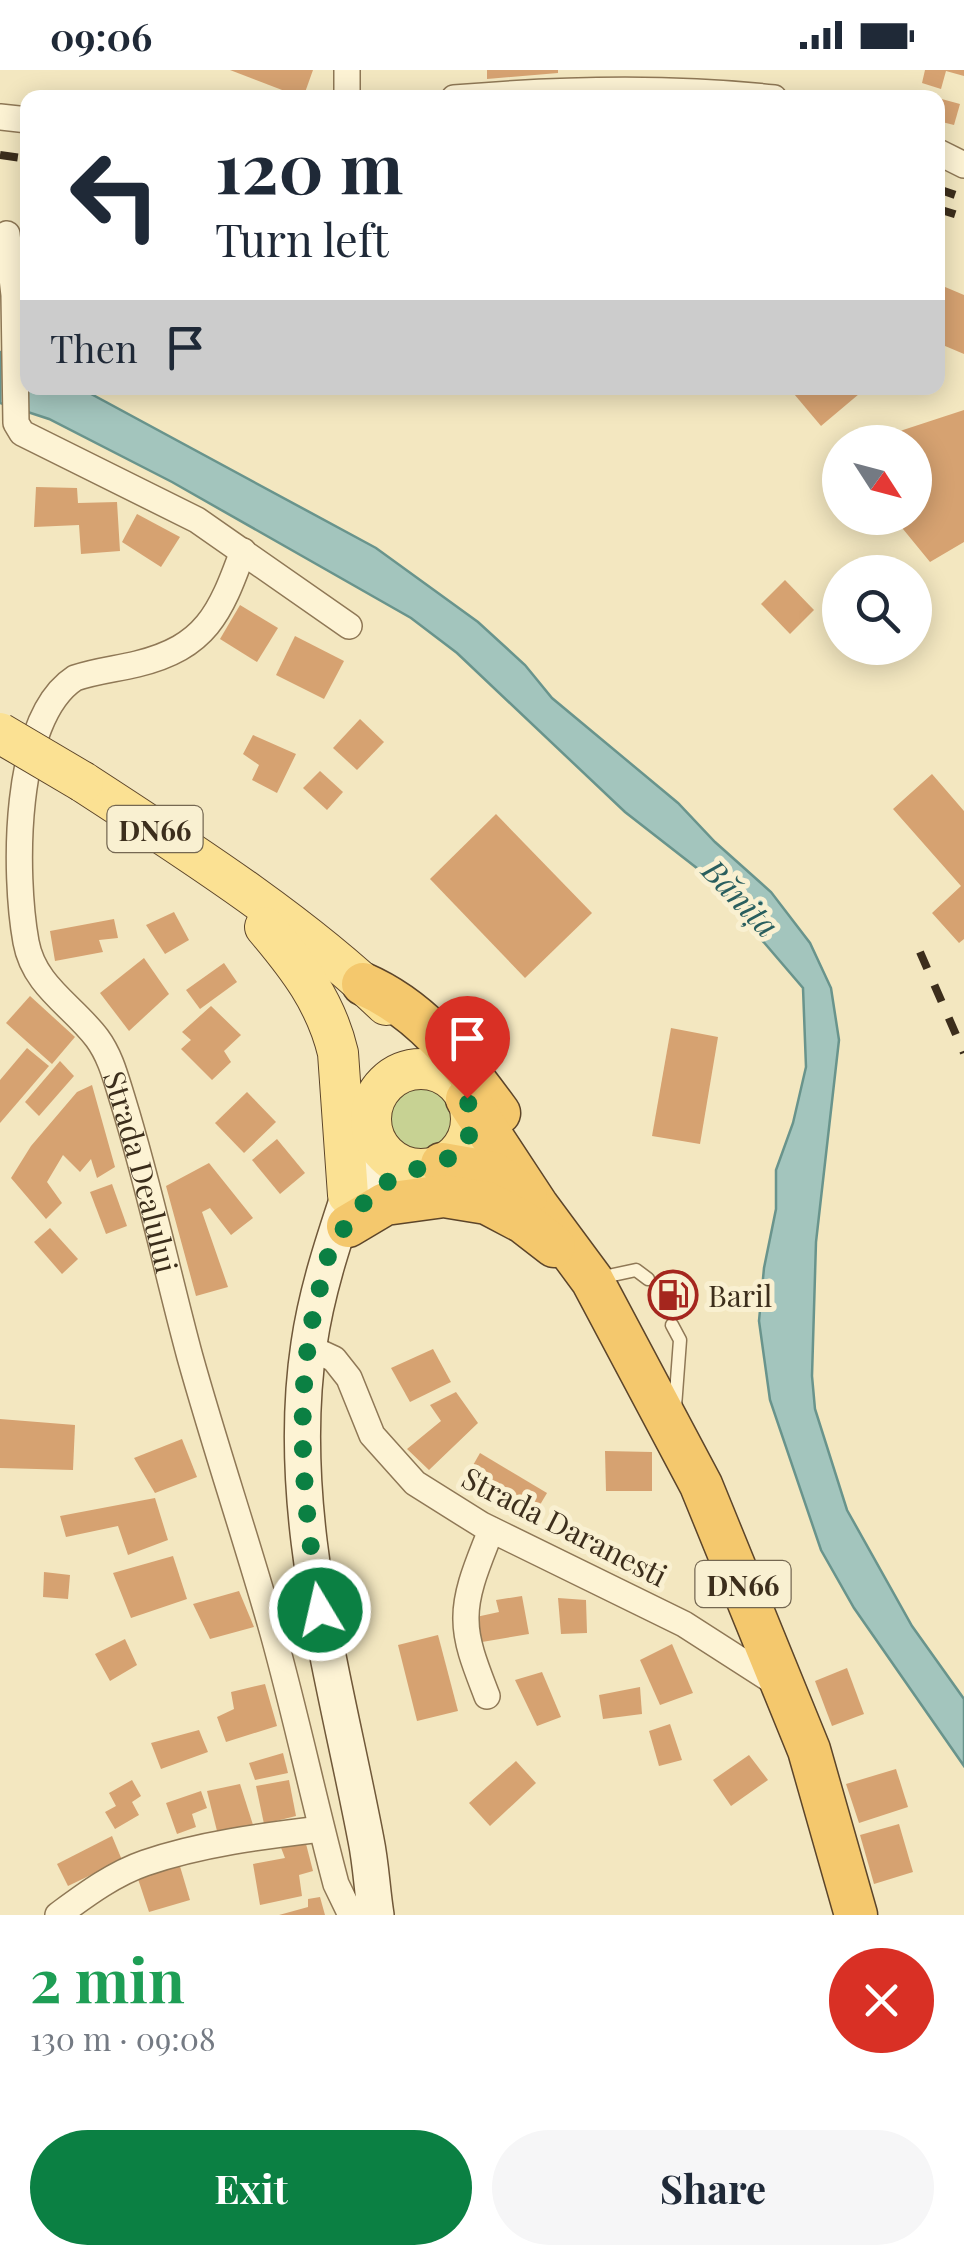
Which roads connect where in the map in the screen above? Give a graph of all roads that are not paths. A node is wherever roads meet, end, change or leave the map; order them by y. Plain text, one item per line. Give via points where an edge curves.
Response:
1 (668, 90) edge
2 (706, 90) edge
3 (7, 234) dead end
4 (243, 551) junction
5 (349, 626) dead end
6 (0, 733) edge
7 (224, 878) junction
8 (286, 923) junction
9 (363, 984) junction
10 (457, 1087) junction
11 (372, 1117) junction
12 (428, 1166) junction
13 (538, 1207) junction
14 (342, 1223) junction
15 (585, 1269) junction
16 (648, 1279) dead end
17 (672, 1325) dead end
18 (308, 1347) junction
19 (674, 1429) junction
20 (492, 1530) junction
21 (786, 1690) junction
22 (487, 1696) dead end
23 (322, 1829) junction
24 (58, 1915) edge
25 (351, 1915) edge
26 (376, 1915) edge
27 (856, 1915) edge

1 - 2 street
3 - 4 street via 16,423 30,439 154,497
4 - 5 street
4 - 23 street, Strada Dealului via 222,607 198,637 166,656 76,678 48,704 23,792 18,879 30,959 96,1038 119,1088
6 - 7 main road, DN66, bridge
7 - 8 main road, DN66
7 - 14 main road via 326,1013 338,1053
8 - 9 main road, DN66
8 - 11 main road, DN66 via 336,996
9 - 10 main road, DN66
9 - 15 highway, DN66 via 414,1012 482,1090 564,1206
10 - 11 main road via 432,1070 401,1073 378,1094
10 - 12 main road via 470,1129 465,1143
10 - 13 highway, DN66
11 - 12 main road, DN66 via 382,1149 402,1165
11 - 14 main road
12 - 13 highway, DN66 via 493,1173
12 - 14 main road via 382,1186
13 - 15 highway, DN66
14 - 15 highway via 413,1198 487,1203
14 - 18 main road
15 - 16 lane via 636,1270
15 - 19 highway, DN66
17 - 19 lane via 680,1340
18 - 20 street, Strada Daranesti via 334,1360 349,1378 372,1436 415,1483
18 - 26 main road via 307,1524
19 - 21 highway, DN66
20 - 21 street, Strada Daranesti via 684,1624
20 - 22 street via 466,1620
21 - 27 highway, DN66 via 826,1801
23 - 24 street via 142,1864
23 - 25 street, Strada Dealului

